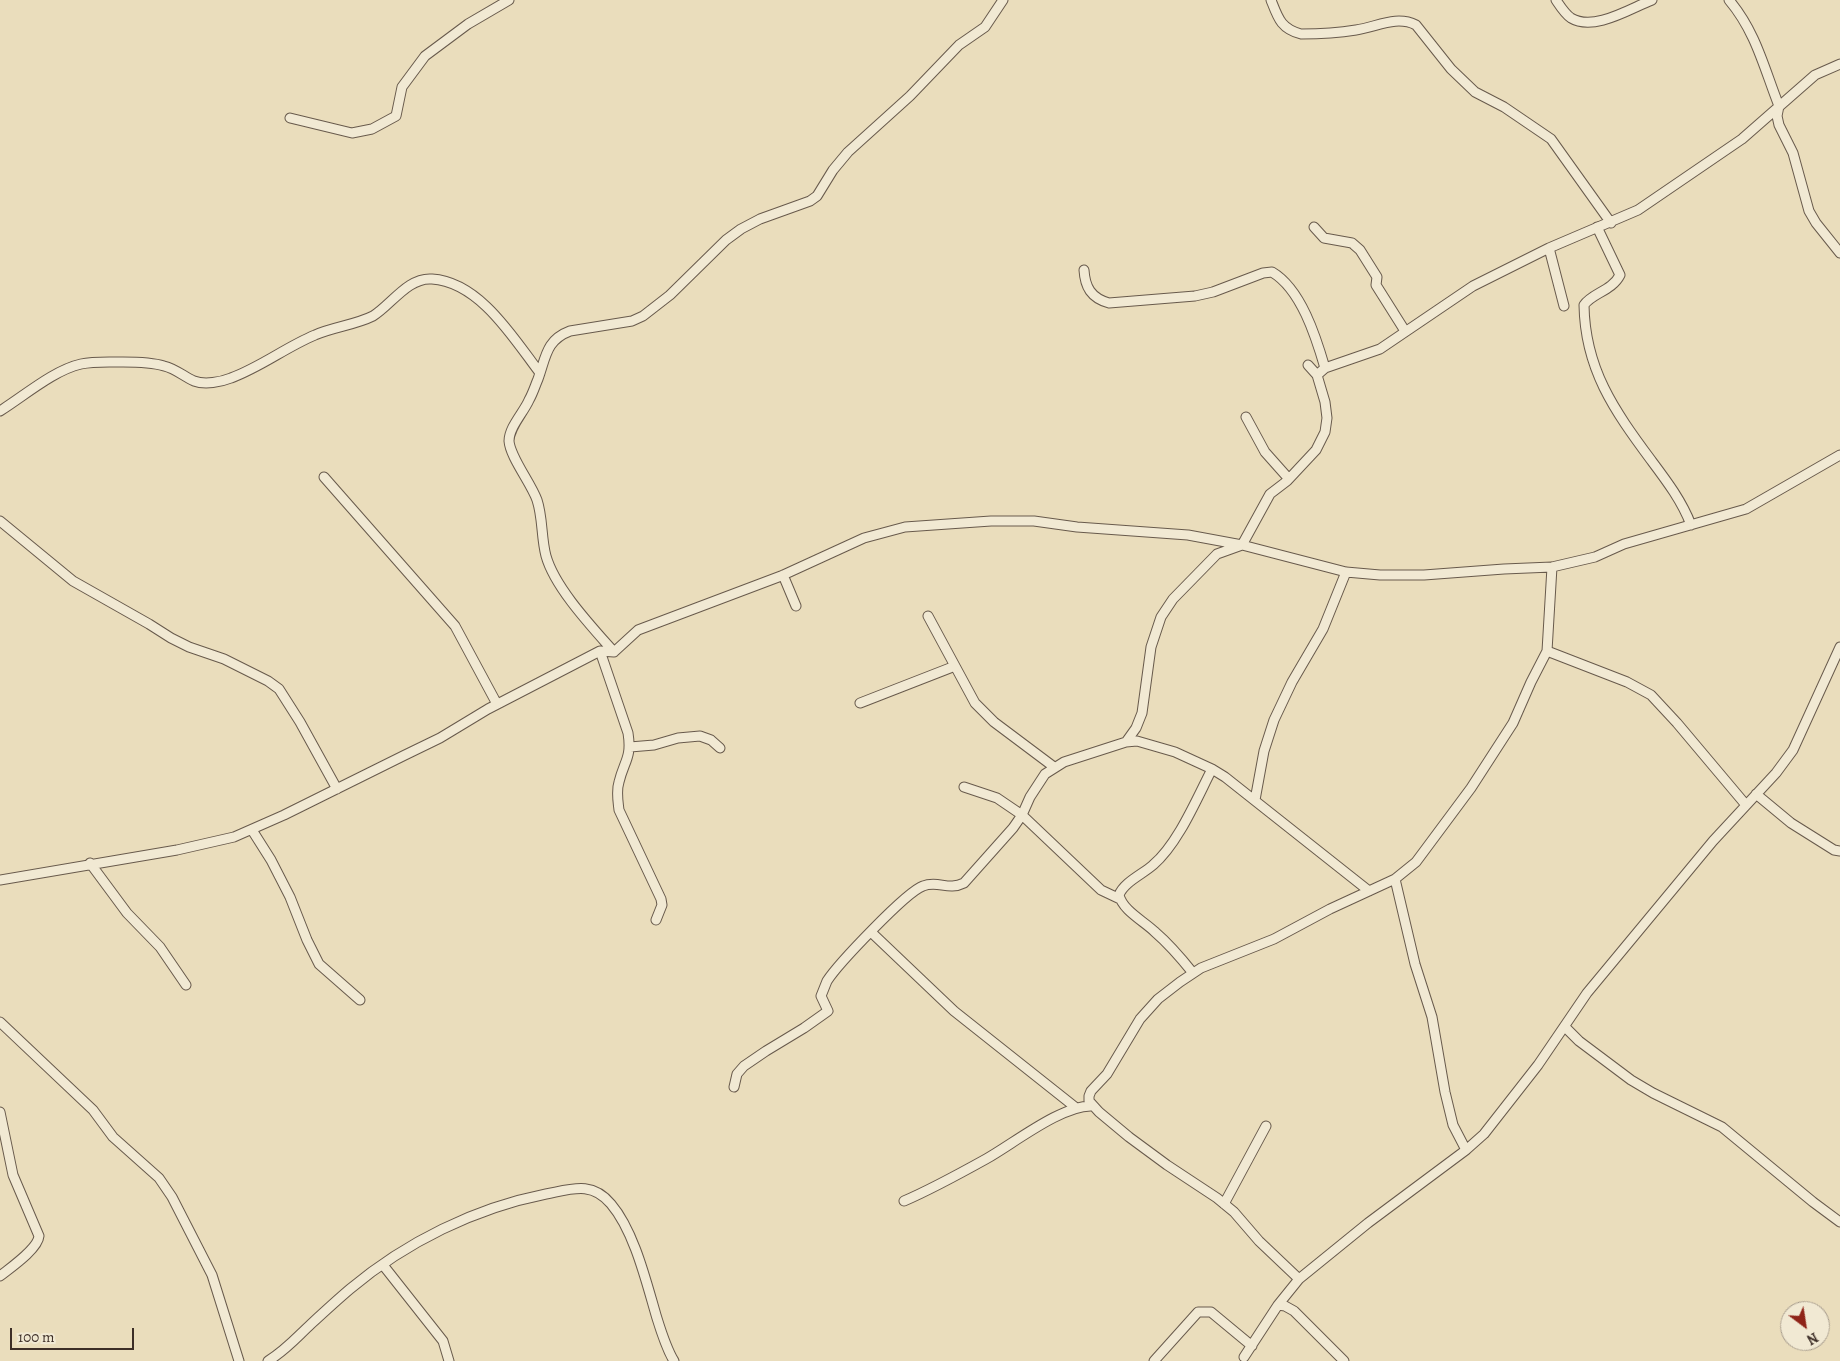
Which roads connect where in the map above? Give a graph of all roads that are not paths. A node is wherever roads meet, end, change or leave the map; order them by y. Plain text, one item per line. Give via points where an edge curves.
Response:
1 (509, 0) edge
2 (1003, 0) edge
3 (1272, 0) edge
4 (1556, 0) edge
5 (1652, 0) edge
6 (1729, 0) edge
7 (1840, 64) edge
8 (1779, 106) junction
9 (290, 118) dead end
10 (1611, 222) junction
11 (1314, 227) dead end
12 (1598, 227) junction
13 (1549, 248) junction
14 (1840, 252) edge
15 (1084, 270) dead end
16 (1564, 306) dead end
17 (1405, 331) junction
18 (1308, 365) dead end
19 (1326, 368) junction
20 (540, 374) junction
21 (1317, 375) junction
22 (0, 411) edge
23 (1246, 417) dead end
24 (1840, 455) edge
25 (324, 477) dead end
26 (1288, 479) junction
27 (0, 521) edge
28 (1691, 525) junction
29 (1242, 545) junction
30 (1552, 567) junction
31 (1346, 572) junction
32 (783, 576) junction
33 (796, 606) dead end
34 (928, 616) dead end
35 (1840, 647) edge
36 (600, 651) junction
37 (1548, 651) junction
38 (614, 652) junction
39 (956, 666) junction
40 (860, 703) dead end
41 (497, 704) junction
42 (1126, 742) junction
43 (630, 746) junction
44 (720, 748) dead end
45 (1054, 767) junction
46 (1212, 769) junction
47 (964, 786) dead end
48 (337, 790) junction
49 (1756, 794) junction
50 (1255, 800) junction
51 (1746, 805) junction
52 (1022, 815) junction
53 (252, 830) junction
54 (1840, 851) edge
55 (90, 863) junction
56 (0, 880) edge
57 (1395, 880) junction
58 (1368, 891) junction
59 (1120, 899) junction
60 (656, 920) dead end
61 (871, 932) junction
62 (1192, 973) junction
63 (186, 985) dead end
64 (360, 1000) dead end
65 (0, 1022) edge
66 (1565, 1027) junction
67 (734, 1087) dead end
68 (1093, 1106) junction
69 (1075, 1107) junction
70 (0, 1112) edge
71 (1266, 1126) dead end
72 (1466, 1150) junction
73 (904, 1201) dead end
74 (1224, 1204) junction
75 (1840, 1222) edge
76 (383, 1265) junction
77 (0, 1276) edge
78 (1299, 1279) junction
79 (1278, 1305) junction
80 (1252, 1346) junction
81 (1244, 1357) dead end
82 (239, 1361) edge
83 (268, 1361) edge
84 (449, 1361) edge
85 (674, 1361) edge
86 (1154, 1361) edge
87 (1344, 1361) edge

1 - 9 street via 468,24 425,56 402,87 396,116 372,130 352,133
2 - 20 street via 985,27 959,45 910,96 848,152 817,196 741,229 643,316 560,335 548,349
3 - 10 street via 1284,26 1301,34 1358,30 1399,20 1416,25 1451,69 1476,92 1551,139
4 - 5 street via 1571,18 1592,23
6 - 8 street via 1759,48
7 - 8 street via 1815,75
8 - 10 street via 1703,166 1638,210
8 - 14 street via 1779,125 1793,153 1809,211
10 - 12 street
11 - 17 street via 1324,238 1352,243 1360,250 1377,277 1376,285
12 - 13 street
12 - 28 street via 1620,275 1605,291 1584,305 1595,369 1605,393 1681,504
13 - 16 street
13 - 17 street via 1473,286
15 - 19 street via 1085,283 1092,293 1109,303 1195,296 1272,272 1286,283 1300,304
17 - 19 street via 1380,349
18 - 21 street
19 - 21 street
20 - 22 street via 497,317 478,299 446,281 426,279 414,284 373,316 317,334 230,379 195,381 175,369 136,362 81,364 46,381
20 - 38 street via 509,440 537,500 547,558 554,575
21 - 26 street via 1326,402 1324,432 1316,450
23 - 26 street via 1265,452
24 - 28 street via 1746,509
25 - 41 street via 455,626
26 - 29 street via 1270,494
27 - 48 street via 73,581 189,647 224,659 279,689
28 - 30 street via 1624,544 1595,557
29 - 31 street
29 - 32 street via 1188,535 1034,521 991,521 905,528 864,538
29 - 42 street via 1217,554 1173,599 1161,617 1152,647 1142,714
30 - 31 street via 1424,575
30 - 37 street
31 - 50 street via 1323,629 1274,720 1264,751
32 - 33 street
32 - 38 street via 638,630
34 - 39 street
35 - 49 street via 1793,750
36 - 38 street
36 - 41 street
36 - 43 street
37 - 51 street via 1627,682 1651,695
37 - 57 street via 1512,723 1471,788 1421,856
39 - 40 street
39 - 45 street via 975,703 994,722
41 - 48 street via 440,738
42 - 45 street
42 - 46 street via 1151,744
43 - 44 street via 700,736
43 - 60 street via 619,781 619,810 661,899
45 - 52 street via 1045,774
46 - 50 street
46 - 59 street via 1168,849 1155,864 1120,891
47 - 52 street via 997,798
48 - 53 street
49 - 51 street
49 - 54 street via 1791,823
50 - 58 street
51 - 66 street via 1588,993
52 - 59 street via 1101,890
52 - 61 street via 964,883 956,887 935,884 915,889
53 - 55 street via 186,848
53 - 64 street via 290,897 318,964
55 - 56 street
55 - 63 street via 127,913 160,947
57 - 58 street
57 - 72 street via 1415,964 1432,1017 1453,1125
58 - 62 street via 1274,939
59 - 62 street
61 - 67 street via 827,981 821,996 828,1011 744,1066 737,1074
61 - 69 street via 954,1011
62 - 68 street via 1158,999 1140,1019 1108,1074 1091,1091 1089,1096
65 - 82 street via 93,1110 113,1137 159,1178 212,1275
66 - 72 street via 1484,1134
66 - 75 street via 1631,1080 1722,1127
68 - 69 street
68 - 74 street via 1167,1166
69 - 73 street via 984,1160
70 - 77 street via 13,1175 39,1236 33,1248
71 - 74 street
72 - 78 street via 1368,1222
74 - 78 street
76 - 83 street via 351,1288 290,1346
76 - 84 street via 443,1342
76 - 85 street via 465,1218 491,1208 577,1188 593,1189 612,1204 636,1249 659,1325
78 - 79 street
79 - 80 street
79 - 87 street via 1294,1311
80 - 81 street
80 - 86 street via 1211,1312 1198,1312

